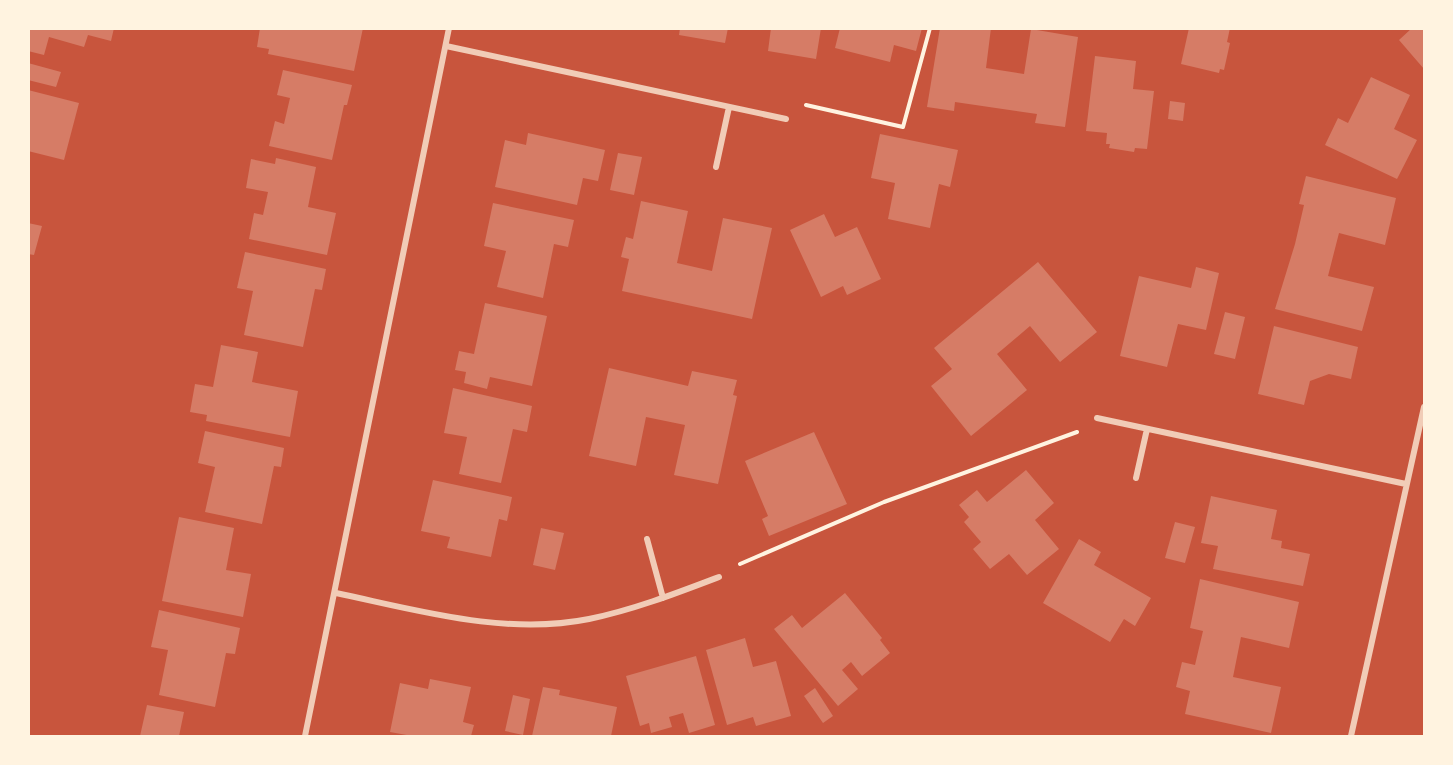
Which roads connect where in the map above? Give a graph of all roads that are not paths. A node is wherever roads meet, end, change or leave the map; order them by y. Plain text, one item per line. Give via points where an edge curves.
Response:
1 (449, 28) edge
2 (446, 46) junction
3 (729, 107) junction
4 (786, 119) road end
5 (716, 166) dead end
6 (1425, 407) edge
7 (1096, 418) road end
8 (1147, 429) junction
9 (1136, 478) dead end
10 (1406, 484) junction
11 (647, 539) dead end
12 (719, 577) road end
13 (336, 593) junction
14 (663, 598) junction
15 (305, 736) edge
16 (1351, 736) edge

1 - 2 street
2 - 3 street
2 - 13 street
3 - 4 street
3 - 5 street
6 - 10 street
7 - 8 street
8 - 9 street
8 - 10 street
10 - 16 street
11 - 14 street
12 - 14 street
13 - 14 street via 463,620 543,625 589,619
13 - 15 street

